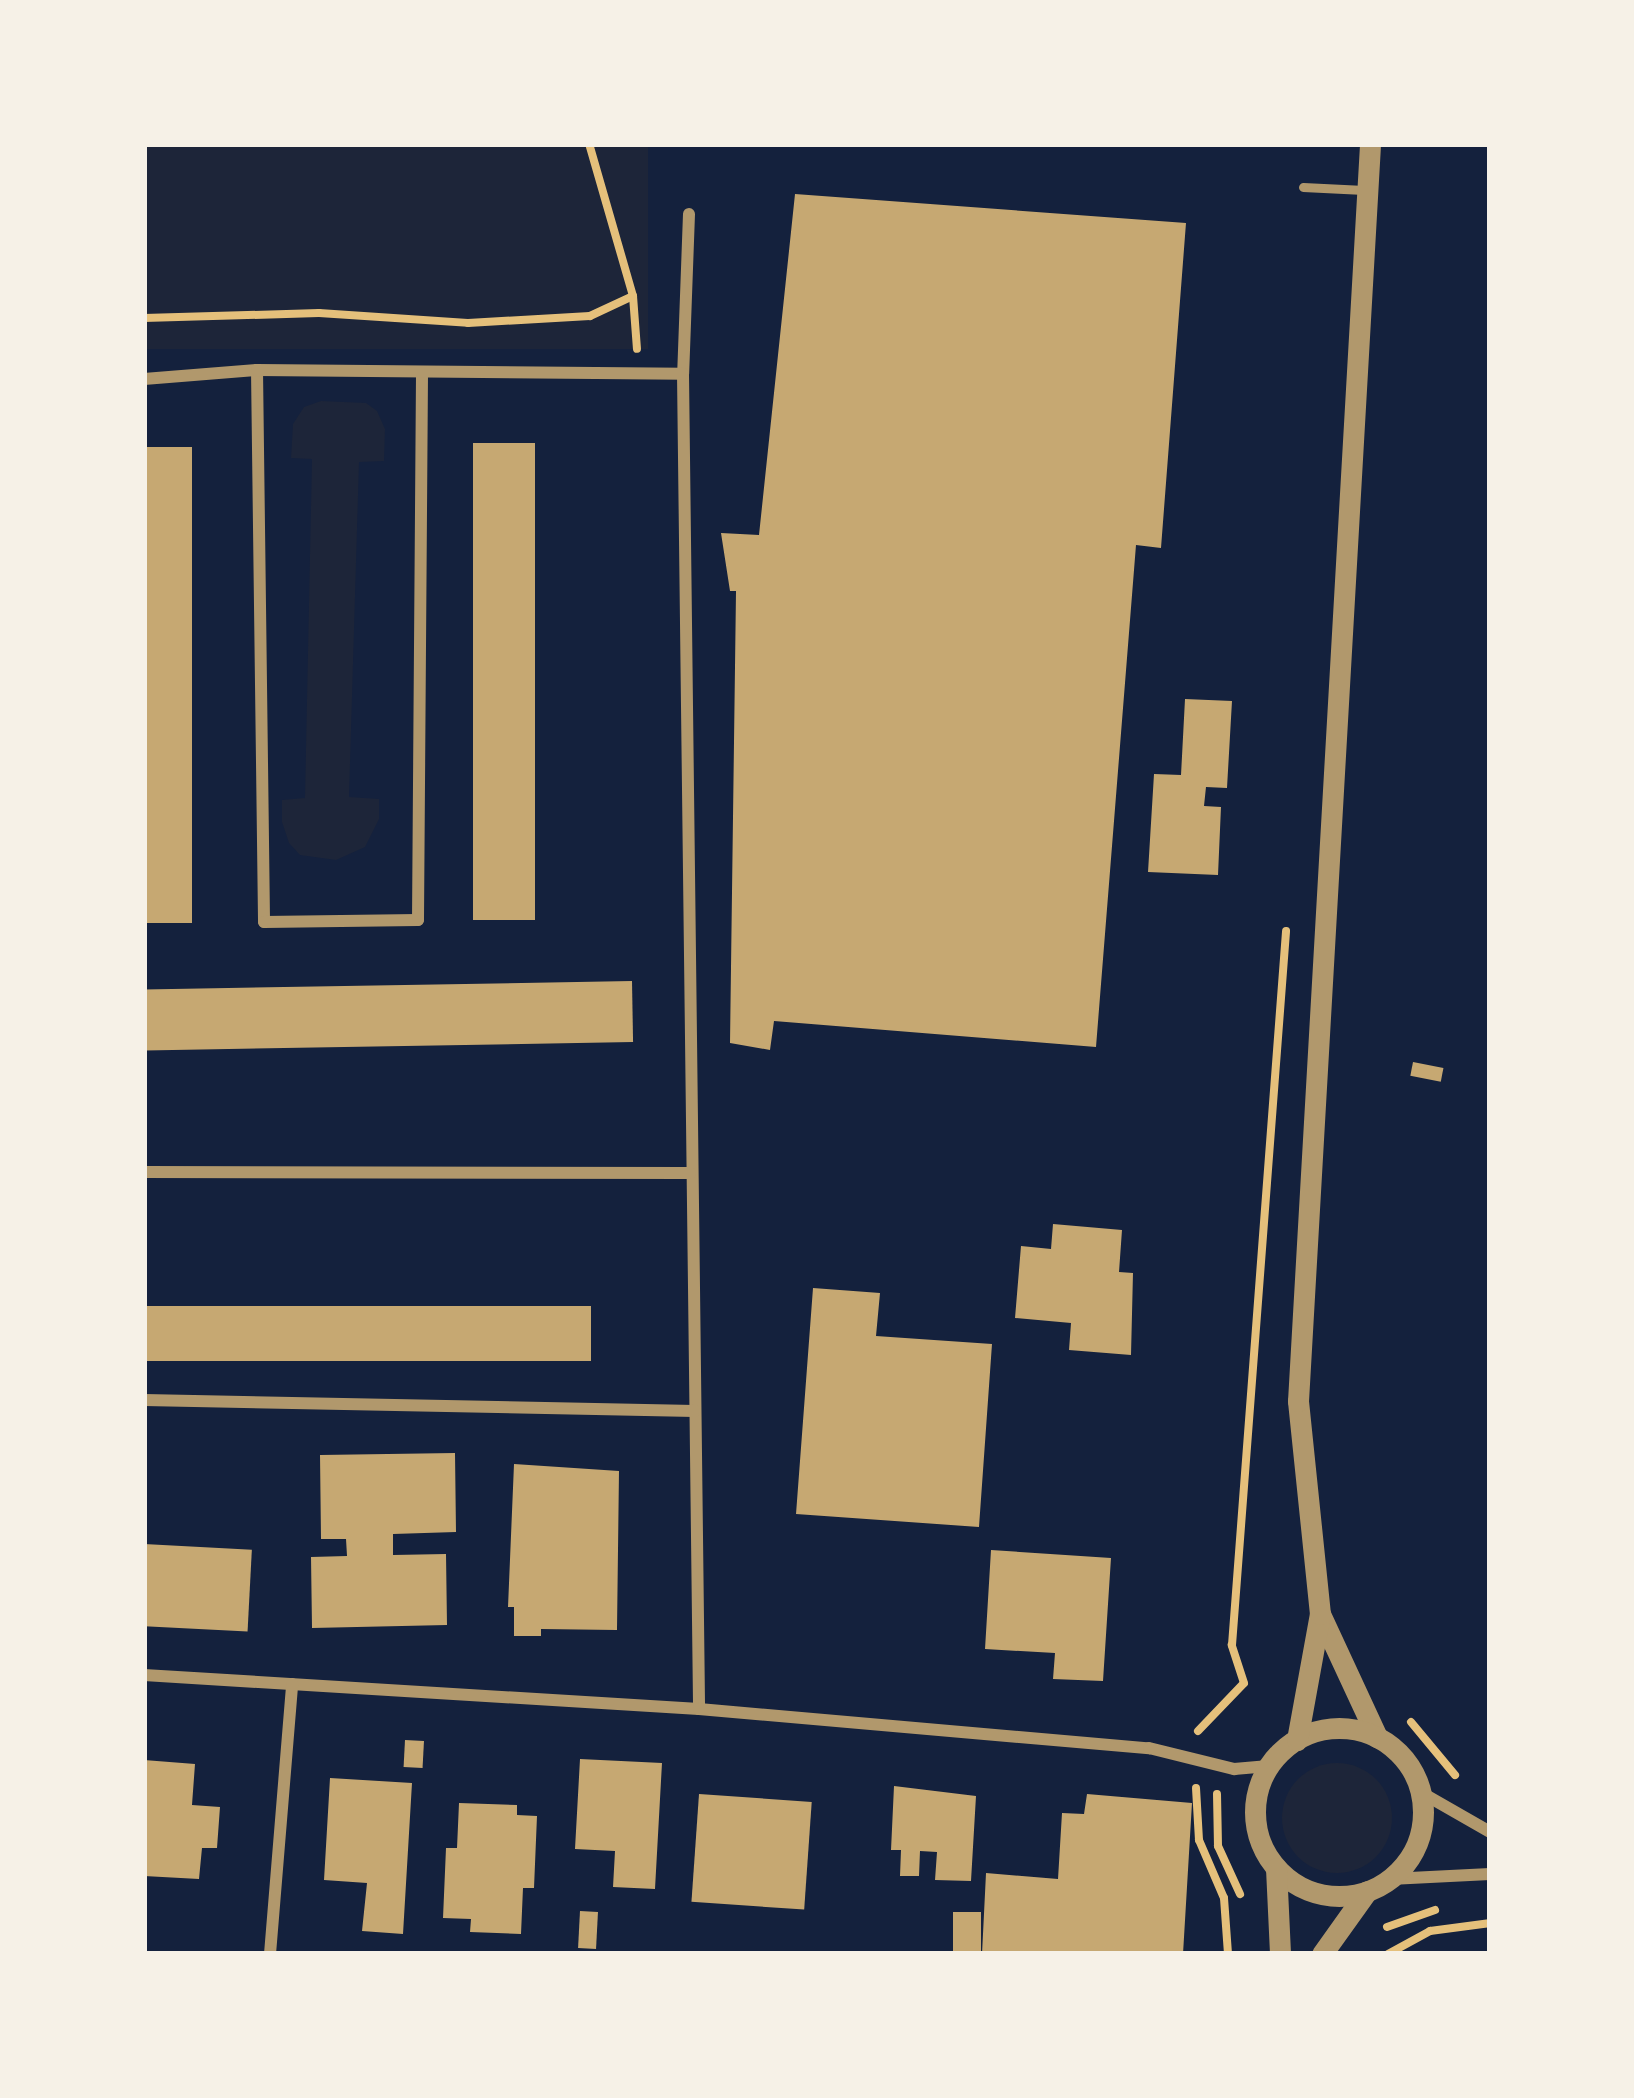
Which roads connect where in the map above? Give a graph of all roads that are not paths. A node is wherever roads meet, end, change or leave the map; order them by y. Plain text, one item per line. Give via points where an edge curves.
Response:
1 (1370, 144) edge
2 (1303, 187) dead end
3 (1366, 191) junction
4 (689, 214) dead end
5 (257, 370) junction
6 (422, 372) junction
7 (683, 374) junction
8 (144, 379) edge
9 (144, 1172) edge
10 (690, 1173) junction
11 (144, 1400) edge
12 (695, 1412) junction
13 (1320, 1614) junction
14 (144, 1675) edge
15 (292, 1684) junction
16 (699, 1709) junction
17 (1377, 1737) junction
18 (1297, 1740) junction
19 (1269, 1766) junction
20 (1422, 1793) junction
21 (1490, 1832) edge
22 (1276, 1868) junction
23 (1490, 1874) edge
24 (1390, 1879) junction
25 (1367, 1891) junction
26 (269, 1954) edge
27 (1280, 1954) edge
28 (1322, 1954) edge

1 - 3 street
2 - 3 lane
3 - 13 street via 1298,1401
4 - 7 street
5 - 6 street
5 - 6 street via 264,922 418,920
5 - 8 street
6 - 7 street
7 - 10 street
9 - 10 street
10 - 12 street
11 - 12 street
12 - 16 street
13 - 17 street
13 - 18 street
14 - 15 street
15 - 16 street
15 - 26 street
16 - 19 street via 1149,1748 1234,1769
17 - 18 street via 1341,1728
17 - 20 street via 1409,1764
18 - 19 street
19 - 22 street via 1256,1823
20 - 21 street
20 - 24 street via 1420,1837
22 - 25 street via 1318,1894
22 - 27 street
23 - 24 street
24 - 25 street
25 - 28 street

